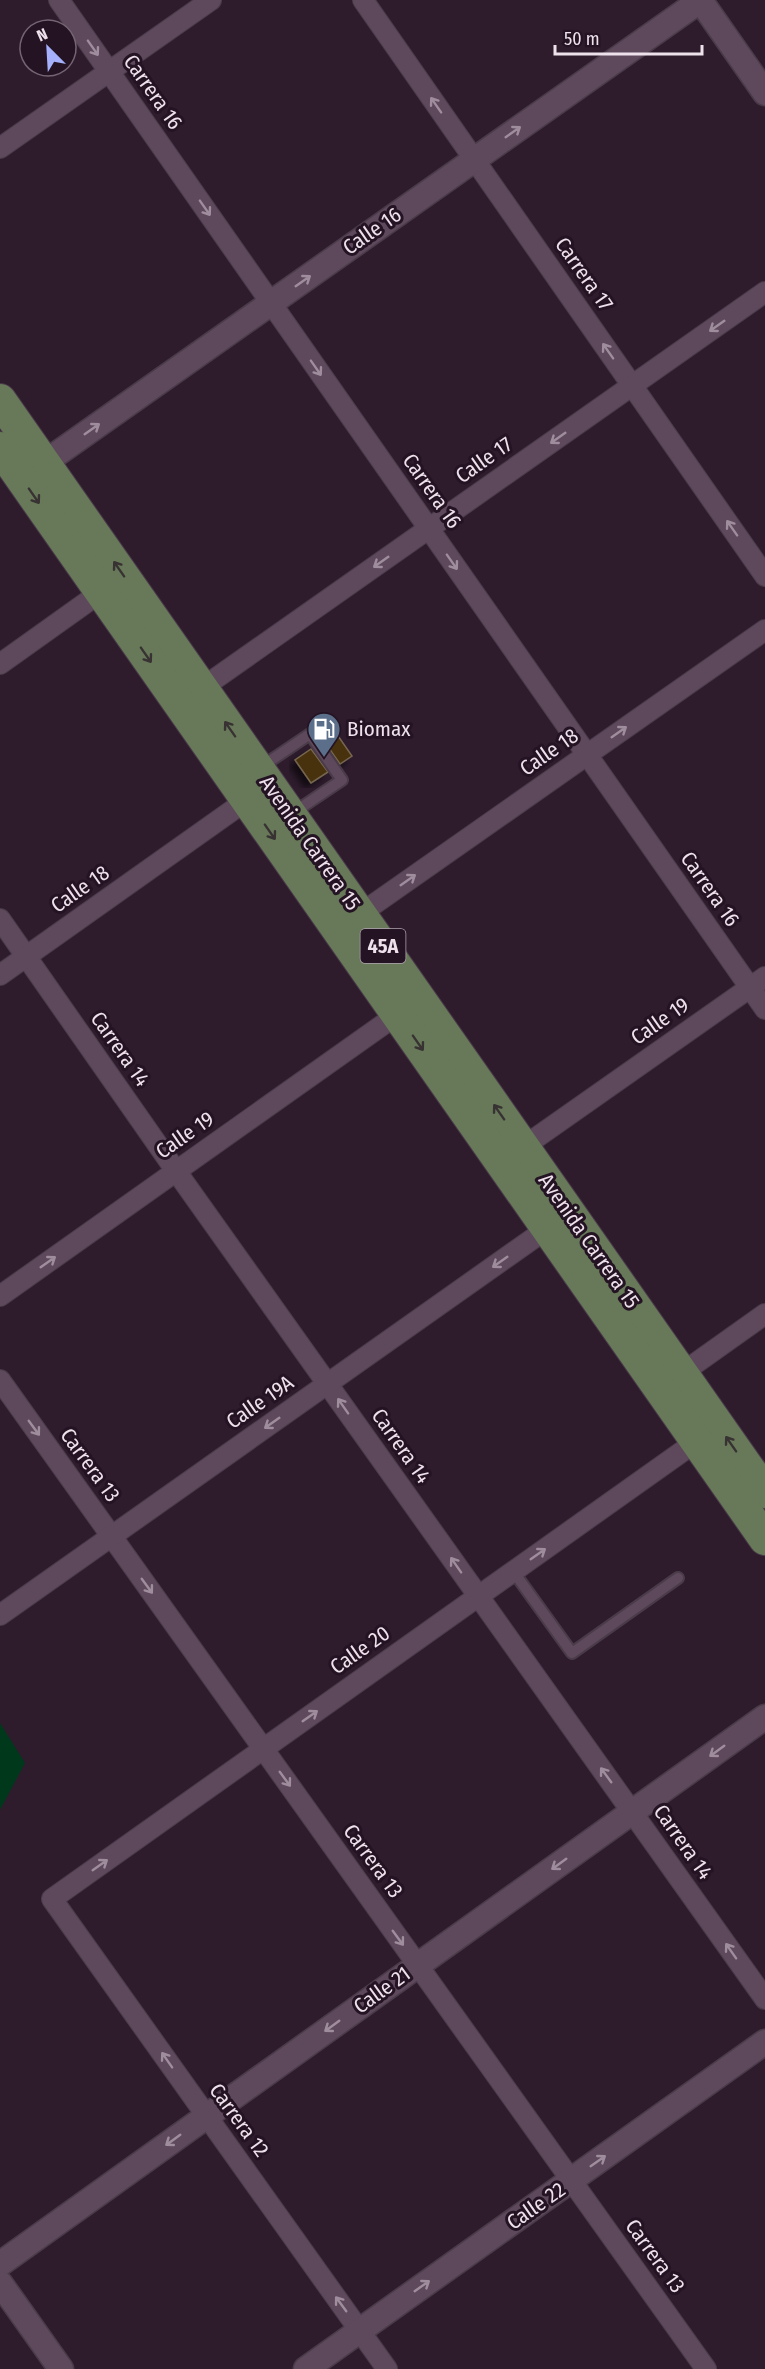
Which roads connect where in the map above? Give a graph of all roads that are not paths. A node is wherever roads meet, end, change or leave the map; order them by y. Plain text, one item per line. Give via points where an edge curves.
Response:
1 (59, 0) edge
2 (211, 0) edge
3 (363, 0) edge
4 (700, 0) edge
5 (109, 71) junction
6 (765, 93) edge
7 (0, 148) edge
8 (474, 159) junction
9 (765, 292) edge
10 (271, 303) junction
11 (632, 386) junction
12 (0, 400) edge
13 (0, 448) edge
14 (44, 463) junction
15 (429, 528) junction
16 (765, 576) edge
17 (101, 592) junction
18 (765, 630) edge
19 (0, 664) edge
20 (202, 688) junction
21 (587, 755) junction
22 (259, 769) junction
23 (247, 800) junction
24 (291, 815) junction
25 (360, 914) junction
26 (0, 919) edge
27 (26, 956) junction
28 (0, 975) edge
29 (758, 982) edge
30 (765, 1009) edge
31 (398, 1014) junction
32 (523, 1147) junction
33 (176, 1171) junction
34 (548, 1228) junction
35 (0, 1296) edge
36 (765, 1314) edge
37 (682, 1373) junction
38 (0, 1380) edge
39 (328, 1384) junction
40 (697, 1441) junction
41 (765, 1492) edge
42 (112, 1536) junction
43 (765, 1539) edge
44 (513, 1571) junction
45 (678, 1578) dead end
46 (478, 1596) junction
47 (0, 1615) edge
48 (765, 1717) edge
49 (263, 1749) junction
50 (632, 1812) junction
51 (52, 1899) joint
52 (418, 1965) junction
53 (765, 1999) edge
54 (765, 2042) edge
55 (207, 2116) junction
56 (571, 2180) junction
57 (0, 2264) edge
58 (0, 2283) edge
59 (360, 2331) junction
60 (61, 2369) edge
61 (306, 2369) edge
62 (387, 2369) edge
63 (706, 2369) edge

1 -> 5 street, Carrera 16
2 - 5 street
8 -> 3 street, Carrera 17
4 - 6 street
8 -> 4 street, Calle 16
5 - 7 street
5 -> 10 street, Carrera 16
10 -> 8 street, Calle 16
11 -> 8 street, Carrera 17
9 -> 11 street, Calle 17
14 -> 10 street, Calle 16
10 -> 15 street, Carrera 16
11 -> 15 street, Calle 17
16 -> 11 street, Carrera 17
12 - 14 main road, Avenida Carrera 15 / 45A
13 -> 17 main road, Avenida Carrera 15 / 45A
20 -> 14 main road, Avenida Carrera 15 / 45A
15 -> 20 street, Calle 17
15 -> 21 street, Carrera 16
17 - 19 street
17 -> 23 main road, Avenida Carrera 15 / 45A
21 -> 18 street, Calle 18
22 -> 20 main road, Avenida Carrera 15 / 45A
25 -> 21 street, Calle 18
21 - 29 street, Carrera 16
22 - 24 main road, Avenida Carrera 15 / 45A
22 - 24 lane via 310,734 342,780
23 - 27 street, Calle 18
23 -> 31 main road, Avenida Carrera 15 / 45A
24 - 25 main road, Avenida Carrera 15 / 45A
32 -> 25 main road, Avenida Carrera 15 / 45A
26 - 27 street, Carrera 14
27 - 28 street, Calle 18
27 - 33 street, Carrera 14
29 - 30 street, Carrera 16
29 - 32 street, Calle 19
31 - 33 street, Calle 19
31 -> 34 main road, Avenida Carrera 15 / 45A
32 - 37 main road, Avenida Carrera 15 / 45A
35 -> 33 street, Calle 19
33 - 39 street, Carrera 14
34 -> 39 street, Calle 19A
34 - 40 main road, Avenida Carrera 15 / 45A
36 - 37 street
41 -> 37 main road, Avenida Carrera 15 / 45A
38 -> 42 street, Carrera 13
39 -> 42 street, Calle 19A
46 -> 39 street, Carrera 14
40 - 43 main road, Avenida Carrera 15 / 45A
44 -> 40 street, Calle 20
42 - 47 street, Calle 19A
42 -> 49 street, Carrera 13
44 - 45 lane via 572,1653
44 - 46 street, Calle 20
49 -> 46 street, Calle 20
50 -> 46 street, Carrera 14
48 -> 50 street, Calle 21
51 -> 49 street, Calle 20
49 -> 52 street, Carrera 13
50 -> 52 street, Calle 21
53 -> 50 street, Carrera 14
55 -> 51 street, Carrera 12
52 -> 55 street, Calle 21
52 - 56 street, Carrera 13
56 -> 54 street, Calle 22
55 -> 57 street, Calle 21
59 -> 55 street, Carrera 12
59 -> 56 street, Calle 22
56 - 63 street, Carrera 13
58 - 60 street
59 - 61 street, Calle 22
59 - 62 street, Carrera 12

